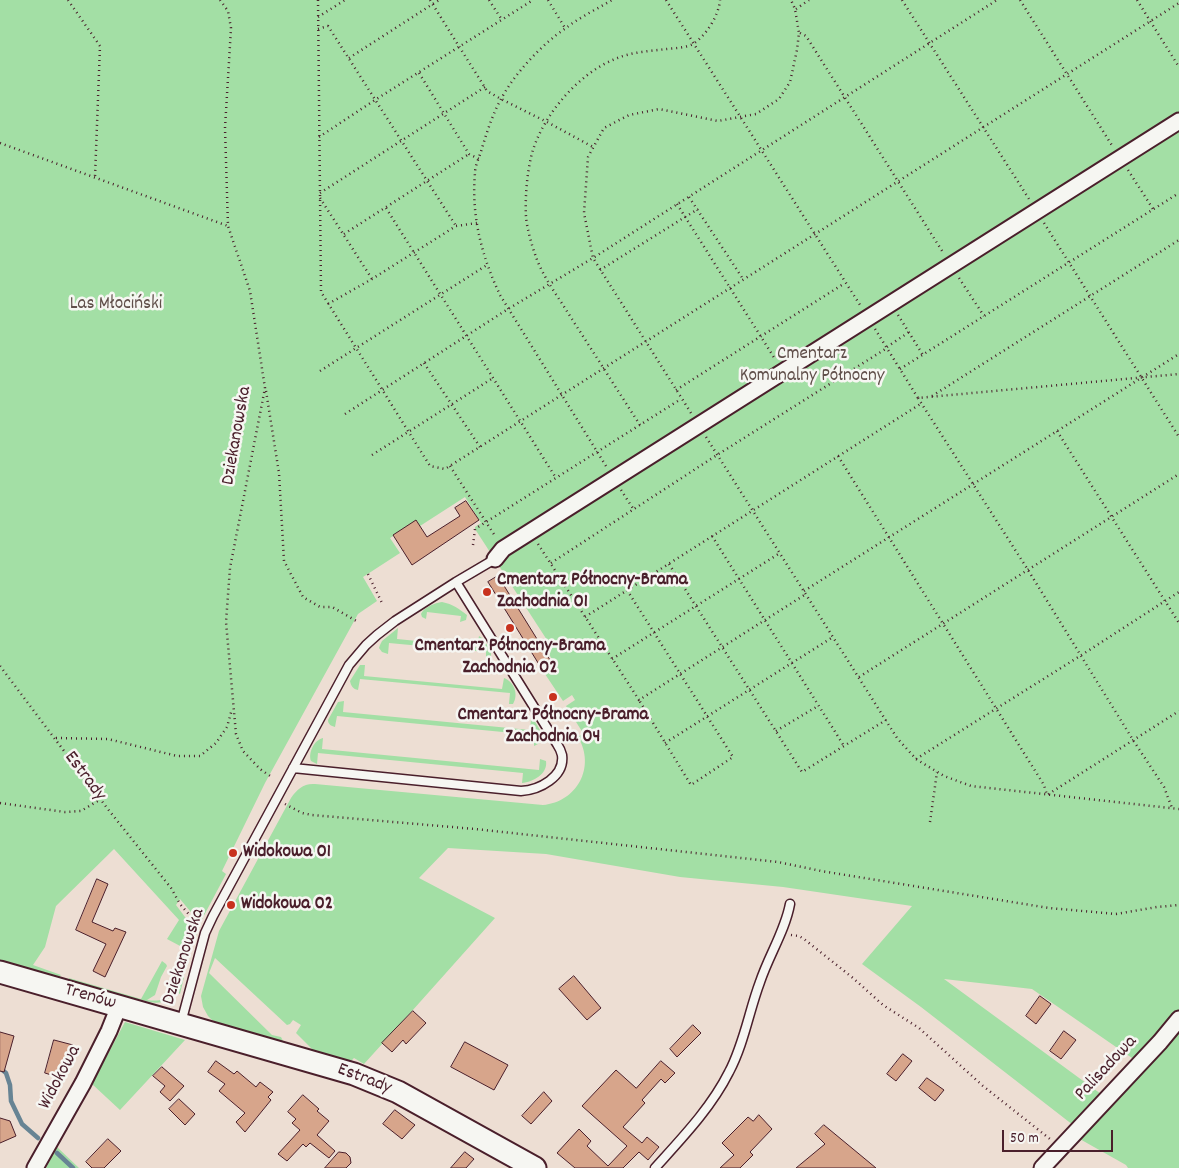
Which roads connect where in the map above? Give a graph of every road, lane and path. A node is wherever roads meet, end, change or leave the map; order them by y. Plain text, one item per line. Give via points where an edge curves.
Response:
1 (68, 0) edge
2 (220, 0) edge
3 (318, 0) edge
4 (345, 0) edge
5 (430, 0) edge
6 (439, 0) edge
7 (489, 0) edge
8 (533, 0) edge
9 (548, 0) edge
10 (612, 0) edge
11 (666, 0) edge
12 (720, 0) edge
13 (791, 0) edge
14 (810, 0) edge
15 (997, 0) edge
16 (1020, 0) edge
17 (1137, 0) edge
18 (432, 4) junction
19 (1179, 4) edge
20 (795, 9) junction
21 (318, 17) junction
22 (502, 20) junction
23 (1150, 22) junction
24 (566, 28) junction
25 (318, 29) junction
26 (800, 33) junction
27 (693, 43) junction
28 (459, 47) junction
29 (349, 58) junction
30 (1179, 67) edge
31 (418, 73) junction
32 (1067, 74) junction
33 (484, 87) junction
34 (845, 97) junction
35 (501, 99) junction
36 (375, 100) junction
37 (444, 113) junction
38 (740, 117) junction
39 (1179, 121) edge
40 (547, 122) junction
41 (319, 137) junction
42 (401, 140) junction
43 (0, 143) edge
44 (593, 148) junction
45 (762, 150) junction
46 (469, 154) junction
47 (1120, 158) junction
48 (479, 159) junction
49 (95, 177) junction
50 (427, 181) junction
51 (898, 181) junction
52 (320, 193) junction
53 (1179, 193) edge
54 (689, 197) junction
55 (320, 198) junction
56 (677, 204) junction
57 (386, 208) junction
58 (698, 209) junction
59 (1153, 209) junction
60 (685, 217) junction
61 (477, 223) junction
62 (228, 226) junction
63 (456, 226) junction
64 (344, 234) junction
65 (814, 234) junction
66 (1179, 240) edge
67 (414, 252) junction
68 (593, 258) junction
69 (487, 265) junction
70 (951, 265) junction
71 (600, 270) junction
72 (372, 279) junction
73 (743, 280) junction
74 (846, 282) junction
75 (550, 284) junction
76 (730, 288) junction
77 (441, 294) junction
78 (891, 303) junction
79 (328, 304) junction
80 (508, 309) junction
81 (984, 316) junction
82 (868, 318) junction
83 (909, 332) junction
84 (467, 336) junction
85 (761, 336) junction
86 (645, 341) junction
87 (356, 348) junction
88 (887, 348) junction
89 (1179, 354) edge
90 (923, 355) junction
91 (424, 363) junction
92 (603, 368) junction
93 (900, 369) junction
94 (320, 371) dead end
95 (783, 372) junction
96 (1179, 374) edge
97 (493, 378) junction
98 (1142, 378) junction
99 (265, 388) junction
100 (382, 390) junction
101 (676, 390) junction
102 (561, 394) junction
103 (931, 397) junction
104 (918, 398) junction
105 (681, 399) junction
106 (922, 403) junction
107 (451, 404) junction
108 (345, 414) dead end
109 (520, 421) junction
110 (640, 425) junction
111 (698, 425) junction
112 (1057, 431) junction
113 (409, 432) junction
114 (480, 447) junction
115 (597, 452) junction
116 (372, 455) dead end
117 (717, 456) junction
118 (838, 456) junction
119 (450, 466) junction
120 (1179, 474) edge
121 (556, 478) junction
122 (615, 479) junction
123 (973, 484) junction
124 (634, 510) junction
125 (752, 510) junction
126 (1112, 517) junction
127 (486, 522) junction
128 (531, 532) junction
129 (712, 536) junction
130 (890, 537) junction
131 (473, 545) dead end
132 (499, 554) junction
133 (780, 554) junction
134 (551, 563) junction
135 (669, 564) junction
136 (1028, 570) junction
137 (368, 574) dead end
138 (739, 579) junction
139 (456, 582) junction
140 (627, 590) junction
141 (1179, 592) edge
142 (805, 593) junction
143 (1165, 601) junction
144 (382, 603) dead end
145 (696, 606) junction
146 (585, 617) junction
147 (764, 620) junction
148 (358, 622) dead end
149 (1179, 623) edge
150 (943, 624) junction
151 (654, 632) junction
152 (833, 637) junction
153 (722, 647) junction
154 (1080, 656) junction
155 (612, 659) junction
156 (791, 663) junction
157 (0, 666) edge
158 (680, 674) junction
159 (859, 677) junction
160 (749, 690) junction
161 (639, 700) junction
162 (818, 706) junction
163 (233, 708) junction
164 (996, 708) junction
165 (1179, 711) edge
166 (707, 716) junction
167 (886, 720) junction
168 (776, 731) junction
169 (55, 738) junction
170 (1133, 740) junction
171 (665, 743) junction
172 (844, 746) junction
173 (916, 759) junction
174 (293, 768) junction
175 (937, 772) junction
176 (273, 778) dead end
177 (1047, 795) junction
178 (101, 800) junction
179 (0, 804) edge
180 (285, 804) dead end
181 (1172, 808) junction
182 (1179, 809) edge
183 (930, 822) dead end
184 (790, 904) dead end
185 (1179, 905) edge
186 (205, 934) junction
187 (780, 936) junction
188 (0, 972) edge
189 (119, 1006) junction
190 (1179, 1019) edge
191 (180, 1024) junction
192 (1061, 1148) junction
193 (35, 1168) edge
194 (535, 1168) edge
195 (655, 1168) edge
196 (1042, 1168) edge

1 - 49 path via 100,46
2 - 62 path, Dziekanowska via 228,11 231,28 225,128
3 - 21 path
4 - 21 path
5 - 18 path
6 - 18 path
7 - 22 path
8 - 22 path
9 - 24 path
10 - 24 path
11 - 27 path
12 - 27 path via 710,27
13 - 20 path
14 - 20 path
15 - 34 path
16 - 32 path
17 - 23 path
18 - 28 path
18 - 29 path
19 - 23 path
20 - 26 path
21 - 25 path
22 - 28 path
23 - 30 path
23 - 32 path
24 - 35 path via 536,54
25 - 29 path via 328,26
25 - 41 path
26 - 34 path via 806,36
26 - 38 path via 790,82 779,99 756,114
27 - 38 path
27 - 40 path via 683,48 615,58 573,88
28 - 31 path
28 - 33 path
29 - 36 path
31 - 36 path
31 - 37 path
32 - 47 path
32 - 51 path
33 - 35 path
33 - 37 path
34 - 45 path
34 - 51 path
35 - 40 path
35 - 48 path
36 - 41 path
36 - 42 path
37 - 42 path
37 - 46 path
38 - 44 path via 718,120 659,109 629,115 604,128
38 - 45 path
39 - 47 street
40 - 44 path
40 - 75 path via 533,151 528,171 526,219 537,259
41 - 52 path
42 - 50 path
42 - 52 path
43 - 49 path
44 - 68 path via 588,157 584,213
45 - 54 path
45 - 65 path
46 - 48 path
46 - 50 path
47 - 59 path
47 - 70 street
48 - 61 path via 475,172
49 - 62 path
50 - 57 path
50 - 63 path
51 - 65 path
51 - 70 path
52 - 55 path
53 - 59 path
54 - 56 path
54 - 58 path
55 - 64 path
55 - 79 path via 321,292
56 - 60 path
56 - 68 path
57 - 64 path
57 - 67 path
58 - 60 path
58 - 73 path
59 - 81 path
60 - 71 path
60 - 76 path
61 - 63 path
61 - 69 path
62 - 99 path, Dziekanowska via 250,291
63 - 67 path
64 - 72 path
65 - 73 path
65 - 74 path
66 - 103 path
67 - 72 path
67 - 77 path
68 - 71 path
68 - 75 path
69 - 77 path
69 - 80 path
70 - 78 street
70 - 81 path
71 - 86 path
72 - 79 path
73 - 76 path
74 - 82 path
74 - 85 path
75 - 80 path
75 - 92 path
76 - 85 path
76 - 86 path
77 - 84 path
77 - 87 path
78 - 82 street
78 - 83 path
79 - 87 path
80 - 84 path
80 - 102 path
81 - 90 path
82 - 88 path
82 - 95 street
83 - 88 path
83 - 90 path
84 - 91 path
84 - 97 path
85 - 95 path
85 - 101 path
86 - 92 path
86 - 101 path
87 - 94 path
87 - 100 path
88 - 93 path
88 - 117 path
89 - 98 path
90 - 93 path
91 - 100 path
91 - 107 path
92 - 102 path
92 - 110 path
93 - 104 path
95 - 111 street
96 - 98 path
97 - 107 path
97 - 109 path
98 - 103 path
98 - 112 path
99 - 148 path via 279,473 284,561 303,597 320,607 332,607
99 - 163 path, Dziekanowska via 230,568 226,622
100 - 108 path
100 - 113 path
101 - 105 path
102 - 109 path
102 - 115 path
103 - 104 path
104 - 106 path
105 - 110 path
105 - 111 path
106 - 118 path
106 - 123 path
107 - 113 path
107 - 114 path
109 - 114 path
109 - 121 path
110 - 115 path
111 - 117 path
111 - 122 street
112 - 123 path
112 - 126 path
113 - 116 path
113 - 119 path via 430,466 445,469
114 - 119 path
115 - 121 path
115 - 122 path
117 - 124 path
117 - 125 path
118 - 125 path
118 - 130 path
119 - 127 path
120 - 126 path
121 - 127 path
122 - 124 path
122 - 128 street
123 - 130 path
123 - 136 path
124 - 134 path
125 - 129 path
125 - 133 path
126 - 136 path
126 - 143 path
127 - 131 path via 476,529
127 - 132 path
128 - 132 street
128 - 134 path
129 - 135 path
129 - 138 path
130 - 142 path
130 - 150 path
132 - 139 lane, Dziekanowska
133 - 138 path
133 - 142 path
134 - 146 path
135 - 140 path
135 - 145 path
136 - 150 path
136 - 154 path
137 - 144 path
138 - 145 path
138 - 147 path
139 - 174 lane, Dziekanowska via 377,635 356,656
139 - 174 lane via 557,744 562,755 561,766 550,781 531,791 521,791
140 - 146 path
140 - 151 path
141 - 143 path
142 - 147 path
142 - 152 path
143 - 149 path
143 - 154 path
145 - 151 path
145 - 153 path
146 - 155 path
147 - 153 path
147 - 156 path
150 - 159 path
150 - 164 path
151 - 155 path
151 - 158 path
152 - 156 path
152 - 159 path
153 - 158 path
153 - 160 path
154 - 164 path
154 - 170 path
155 - 161 path
156 - 160 path
156 - 162 path
157 - 169 path, Estrady
158 - 161 path
158 - 166 path
159 - 167 path
160 - 166 path
160 - 168 path
161 - 171 path
162 - 168 path
162 - 172 path
163 - 169 path via 227,727 216,743 200,756 176,756 108,739
163 - 176 path, Dziekanowska via 236,734 243,751
164 - 173 path
164 - 177 path
165 - 170 path
166 - 171 path
166 - 171 path via 733,757 691,785
167 - 172 path
167 - 173 path
168 - 172 path via 802,772
169 - 178 path, Estrady
170 - 177 path
170 - 181 path via 1164,787
173 - 175 path
174 - 186 lane, Dziekanowska
175 - 177 path via 971,786
175 - 183 path
177 - 181 path
178 - 179 path via 82,811 65,812
178 - 186 path, Estrady
180 - 185 path via 312,815 778,862 1050,908 1116,914
181 - 182 path
184 - 187 lane
186 - 191 lane, Dziekanowska
187 - 192 path via 794,934 804,939 883,1004 919,1028 982,1086
187 - 195 lane via 760,980 730,1071 697,1121
188 - 189 main road, Trenów
189 - 191 main road, Trenów
189 - 193 street, Widokowa via 83,1083
190 - 192 street, Palisadowa
191 - 194 main road, Estrady via 354,1074 398,1092
192 - 196 street, Palisadowa

